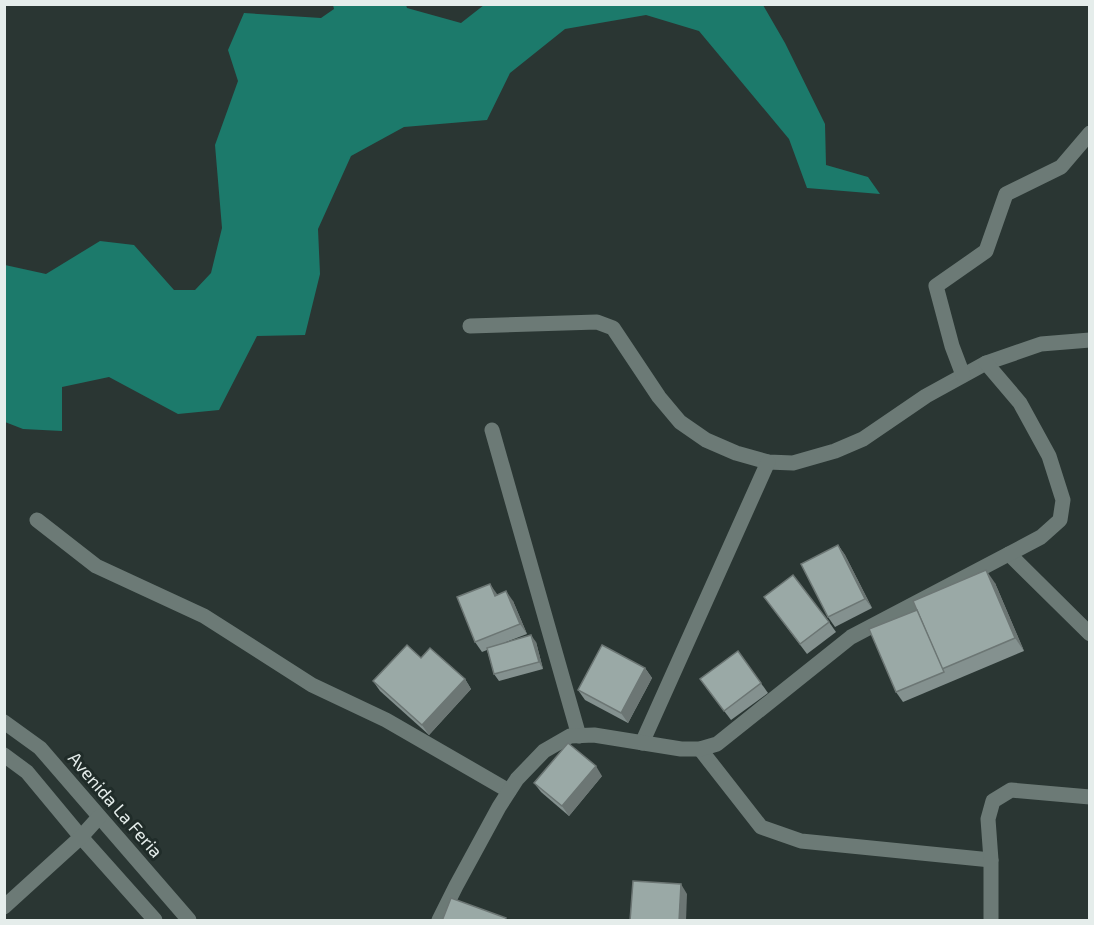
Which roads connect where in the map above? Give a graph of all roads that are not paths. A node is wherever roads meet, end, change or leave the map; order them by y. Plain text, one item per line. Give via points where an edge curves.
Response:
1 (1089, 132) edge
2 (470, 326) dead end
3 (1089, 340) edge
4 (986, 363) junction
5 (963, 375) junction
6 (492, 430) dead end
7 (768, 462) junction
8 (37, 520) dead end
9 (1009, 554) junction
10 (1089, 634) edge
11 (4, 722) edge
12 (579, 736) junction
13 (642, 743) junction
14 (700, 748) junction
15 (4, 755) edge
16 (509, 791) junction
17 (1089, 797) edge
18 (99, 817) junction
19 (81, 837) junction
20 (991, 860) junction
21 (4, 907) edge
22 (155, 921) edge
23 (189, 921) edge
24 (439, 921) edge
25 (991, 921) edge

1 - 5 street via 1061,167 1006,194 986,251 936,286
2 - 7 street via 597,322 613,328 659,398 680,422 706,440
3 - 4 street via 1041,344
4 - 5 street
4 - 9 street via 1020,403 1049,456 1063,500 1060,520 1041,537
5 - 7 street via 863,439 793,463
6 - 12 street
7 - 13 street
8 - 16 street via 96,566 204,616 312,685 386,720
9 - 10 street
9 - 14 street via 851,637 717,744
11 - 18 street, Avenida La Feria via 40,748
12 - 13 street
12 - 16 street via 570,736 544,750
13 - 14 street
14 - 20 street via 760,827 801,841
15 - 19 street via 27,772
16 - 24 street
17 - 20 street via 1011,790 993,801 988,819
18 - 19 street
18 - 23 street, Avenida La Feria
19 - 21 street
19 - 22 street
20 - 25 street

